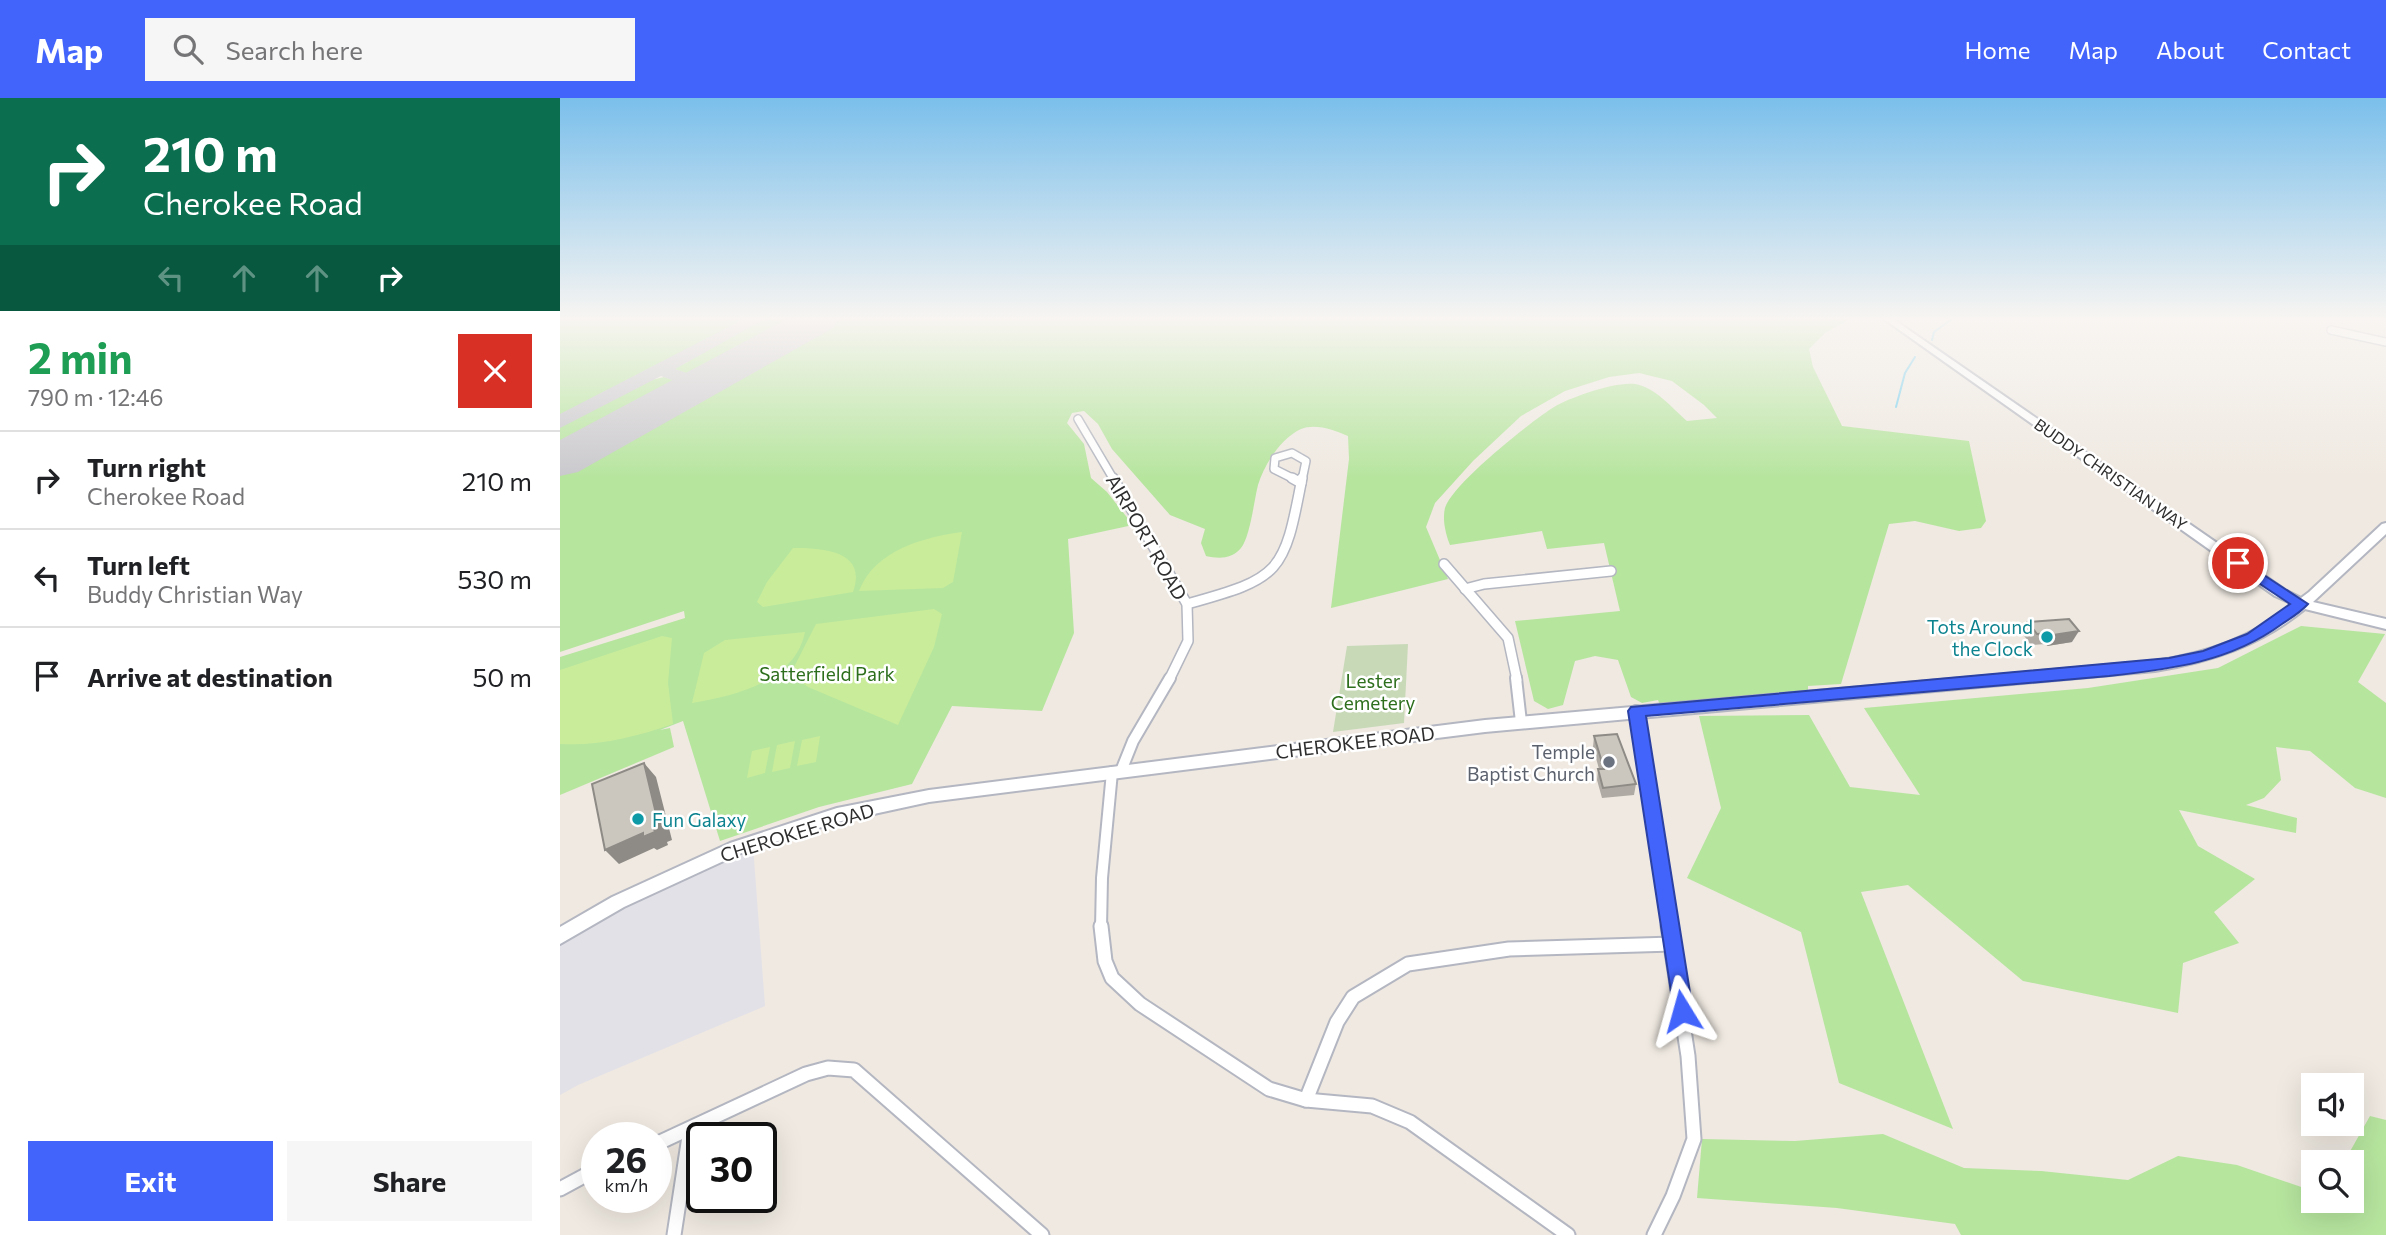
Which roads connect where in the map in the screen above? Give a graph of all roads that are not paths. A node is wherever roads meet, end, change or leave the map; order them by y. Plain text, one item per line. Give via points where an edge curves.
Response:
1 (1965, 372) edge
2 (1078, 419) dead end
3 (1301, 483) dead end
4 (2386, 527) edge
5 (1444, 564) dead end
6 (1611, 571) dead end
7 (1465, 589) junction
8 (1187, 604) junction
9 (2300, 604) junction
10 (2386, 624) edge
11 (1636, 711) junction
12 (1521, 722) junction
13 (1116, 772) junction
14 (560, 936) edge
15 (1673, 944) junction
16 (1306, 1100) junction
17 (704, 1122) edge
18 (686, 1156) edge
19 (581, 1178) edge
20 (560, 1189) edge
21 (674, 1235) edge
22 (1042, 1235) edge
23 (1568, 1235) edge
24 (1654, 1235) edge

1 - 9 main road, BUDDY CHRISTIAN WAY
2 - 8 street, AIRPORT ROAD
3 - 8 street via 1284,557 1271,573 1239,589
4 - 9 main road, CHEROKEE ROAD
5 - 7 street
6 - 7 street
7 - 12 street via 1508,638
8 - 13 street, AIRPORT ROAD via 1188,641 1182,658
9 - 10 main road, BUDDY CHRISTIAN WAY
9 - 11 main road, CHEROKEE ROAD via 2232,648 2169,664
11 - 12 main road, CHEROKEE ROAD
11 - 15 street
12 - 13 main road, CHEROKEE ROAD
13 - 14 main road, CHEROKEE ROAD via 929,796 837,815 696,864
13 - 16 street, AIRPORT ROAD via 1102,858 1101,936 1111,976 1140,1004 1269,1089
15 - 16 street via 1509,948 1408,964 1353,997 1337,1022
15 - 24 street via 1693,1139
16 - 23 street, AIRPORT ROAD via 1372,1105 1410,1122
17 - 22 street via 806,1073 828,1068 854,1070
18 - 21 street
19 - 20 street

